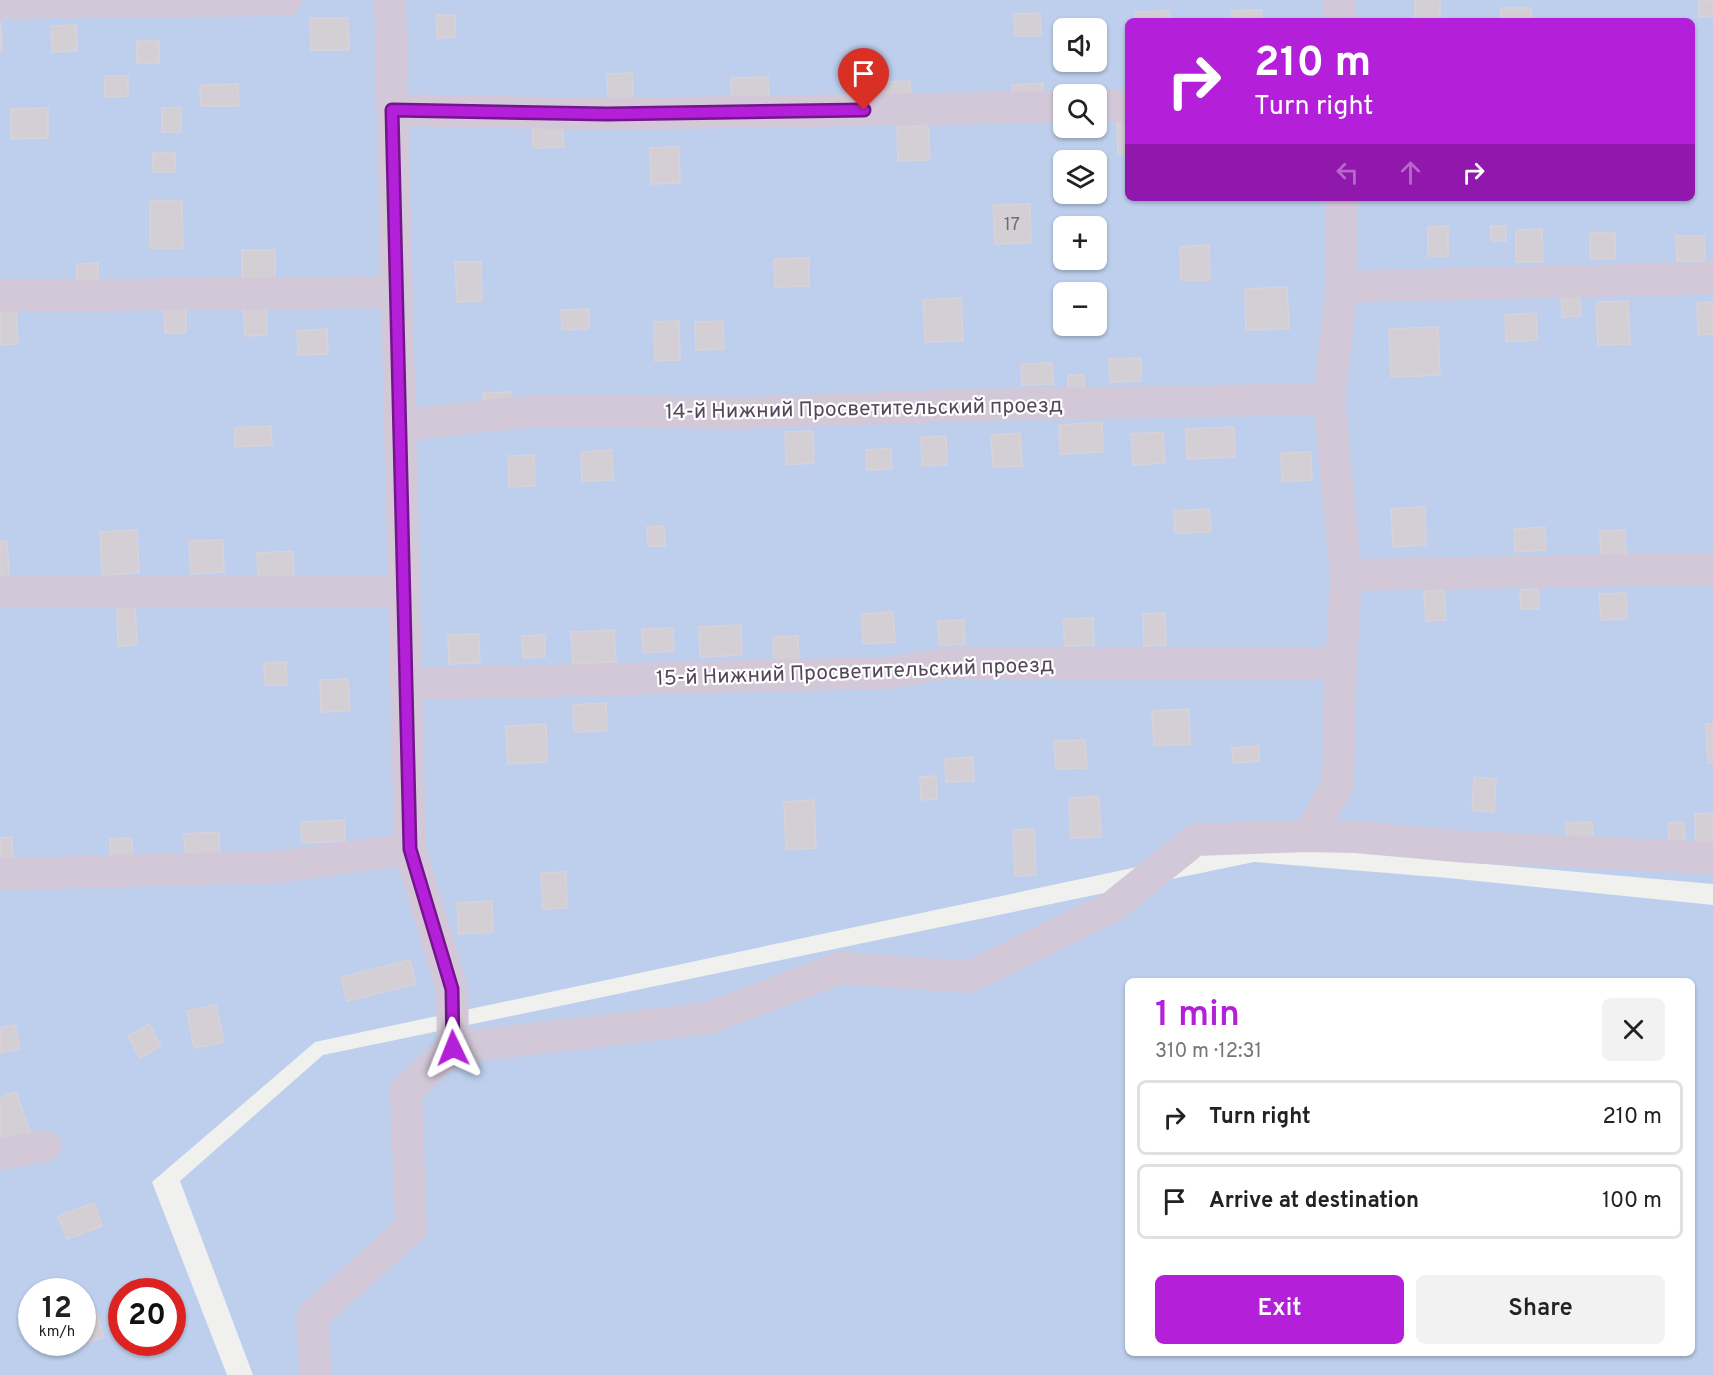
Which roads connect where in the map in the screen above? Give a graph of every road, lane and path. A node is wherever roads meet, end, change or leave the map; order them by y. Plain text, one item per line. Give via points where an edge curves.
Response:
1 (286, 0) edge
2 (390, 0) edge
3 (1339, 0) edge
4 (0, 3) edge
5 (1339, 18) edge
6 (1107, 106) edge
7 (1125, 106) edge
8 (1053, 107) edge
9 (392, 110) junction
10 (1341, 201) edge
11 (1713, 278) edge
12 (1342, 287) junction
13 (397, 292) junction
14 (0, 296) edge
15 (1329, 399) junction
16 (400, 425) junction
17 (1713, 569) edge
18 (1346, 575) junction
19 (0, 592) edge
20 (404, 592) junction
21 (1341, 663) junction
22 (406, 684) junction
23 (1308, 836) junction
24 (410, 849) junction
25 (1713, 858) edge
26 (0, 874) edge
27 (453, 1048) junction
28 (45, 1146) dead end
29 (0, 1154) edge
30 (316, 1375) edge

1 - 4 lane
2 - 9 lane
3 - 5 lane
6 - 7 lane
8 - 9 lane via 607,114
9 - 13 lane
10 - 12 lane
11 - 12 lane
12 - 15 lane
13 - 14 lane
13 - 16 lane
15 - 16 lane, 14-й Нижний Просветительский проезд via 741,413 536,411
15 - 18 lane
16 - 20 lane
17 - 18 lane
18 - 21 lane
19 - 20 lane
20 - 22 lane
21 - 22 lane, 15-й Нижний Просветительский проезд via 950,663 887,673
21 - 23 lane via 1338,784
22 - 24 lane
23 - 25 lane
23 - 27 lane via 1195,840 1112,907 969,977 840,968 709,1018
24 - 26 lane via 278,867
24 - 27 lane via 452,989
27 - 30 lane via 406,1090 411,1228 312,1317
28 - 29 lane

